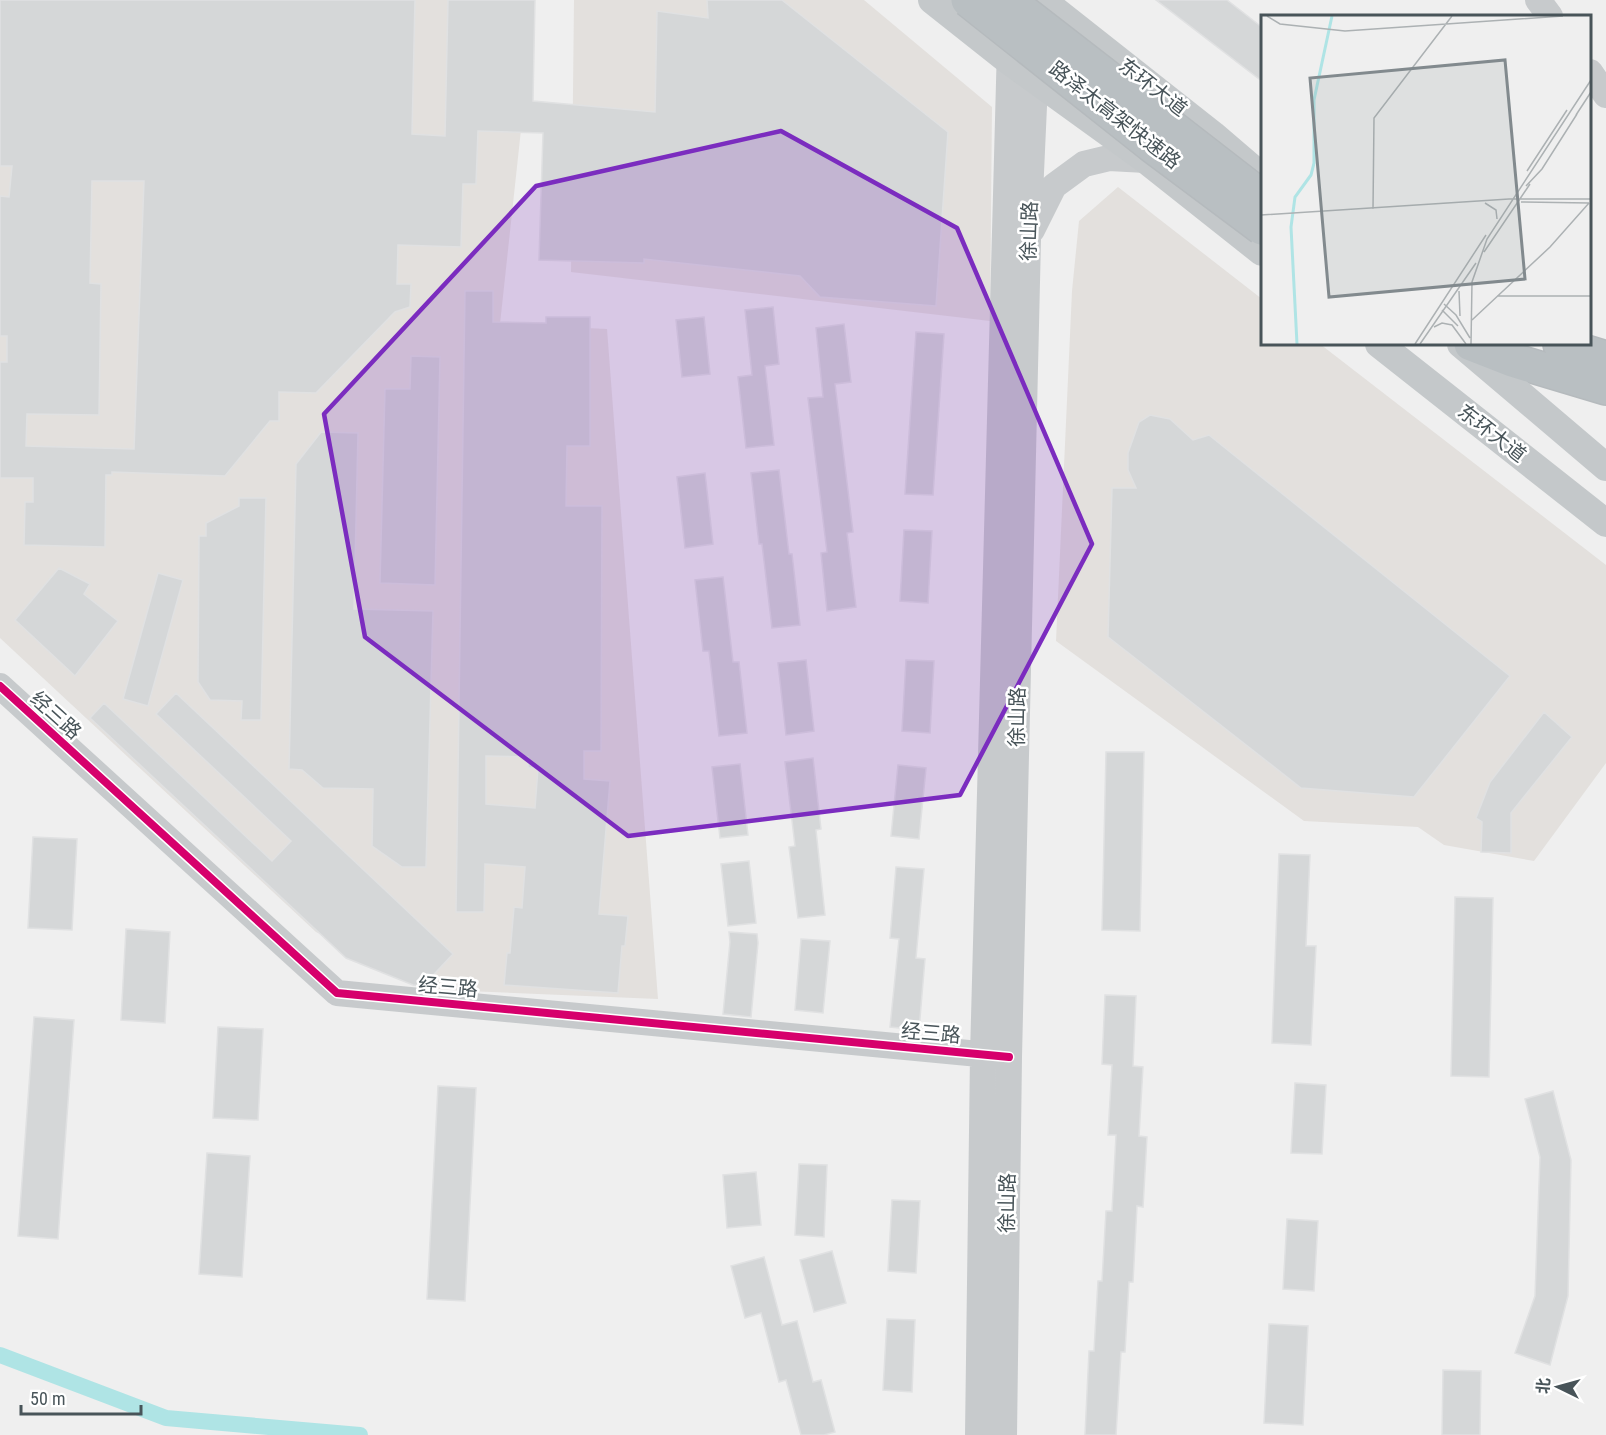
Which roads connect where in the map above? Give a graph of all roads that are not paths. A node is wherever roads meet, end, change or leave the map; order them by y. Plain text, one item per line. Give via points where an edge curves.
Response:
1 (932, 0) edge
2 (968, 0) edge
3 (1010, 0) edge
4 (1041, 0) edge
5 (1538, 0) edge
6 (1549, 15) edge
7 (1009, 61) junction
8 (1591, 73) edge
9 (1035, 79) junction
10 (1606, 95) edge
11 (1146, 160) junction
12 (1261, 175) edge
13 (1261, 195) edge
14 (1261, 227) edge
15 (1028, 239) junction
16 (1261, 250) edge
17 (1380, 345) edge
18 (1461, 345) edge
19 (1473, 345) edge
20 (1563, 345) edge
21 (1606, 358) edge
22 (1606, 388) edge
23 (1606, 467) edge
24 (1606, 523) edge
25 (0, 686) edge
26 (983, 1055) junction
27 (1009, 1057) junction
28 (978, 1435) edge
29 (1004, 1435) edge

1 - 7 main road
2 - 14 highway, 路泽太高架快速路, bridge
3 - 7 main road, 徐山路
3 - 13 highway, 路泽太高架快速路, bridge
4 - 9 main road, 徐山路
4 - 12 main road, 东环大道
5 - 6 main road
7 - 9 main road
7 - 26 main road, 徐山路
8 - 10 main road
9 - 11 main road
9 - 15 main road, 徐山路
11 - 15 main road via 1109,158 1084,164 1054,186
11 - 16 main road
15 - 27 main road, 徐山路
17 - 24 main road, 东环大道
18 - 23 main road
19 - 22 highway
20 - 21 highway
25 - 26 main road, 经三路 via 337,993
26 - 27 main road, 经三路
26 - 28 main road, 徐山路
27 - 29 main road, 徐山路

